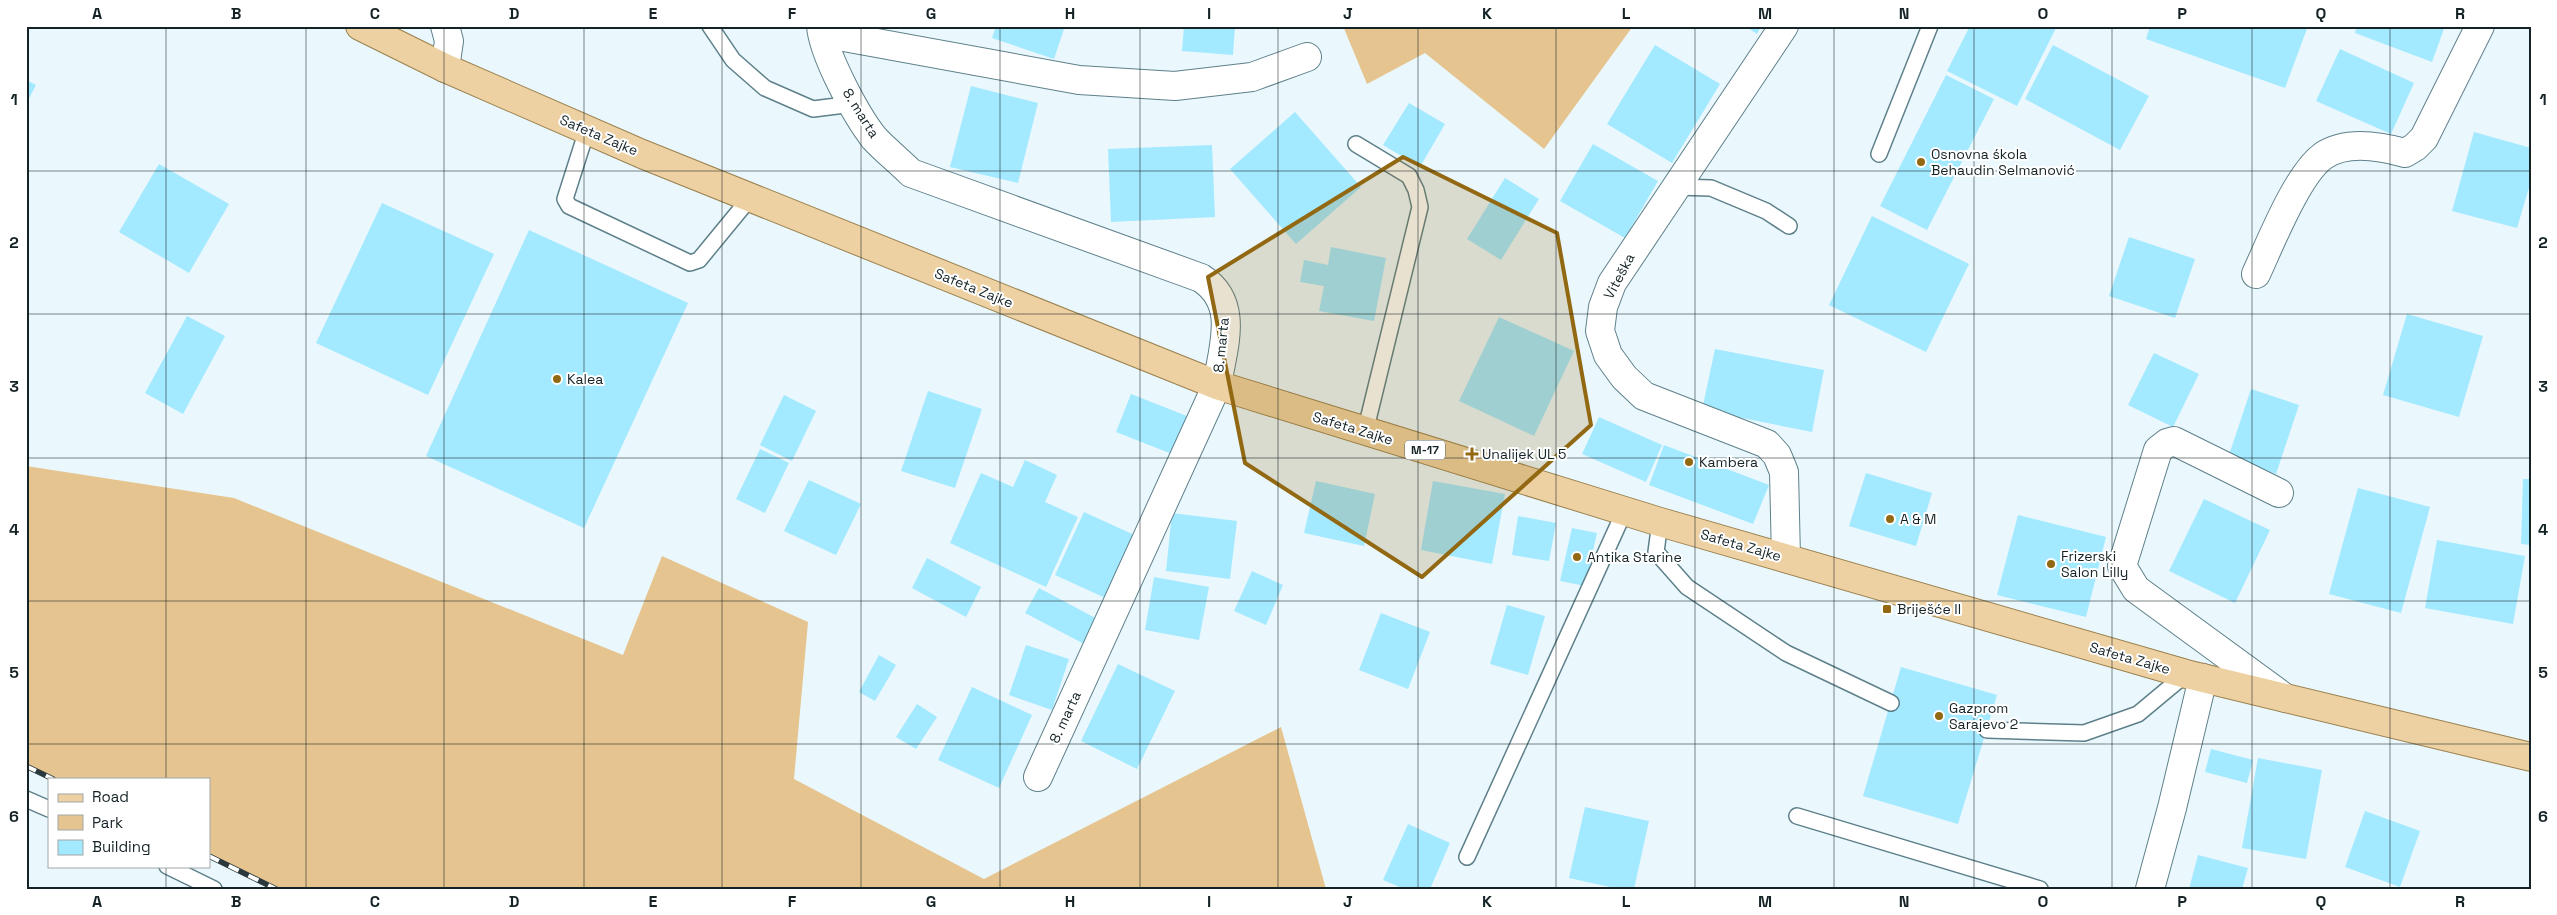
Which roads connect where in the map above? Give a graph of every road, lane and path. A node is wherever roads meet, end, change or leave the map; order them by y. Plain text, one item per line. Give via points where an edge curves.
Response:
1 (360, 26) edge
2 (445, 26) edge
3 (710, 26) edge
4 (1784, 26) edge
5 (1930, 26) edge
6 (2480, 26) edge
7 (821, 29) edge
8 (1308, 57) dead end
9 (445, 68) junction
10 (853, 104) junction
11 (587, 130) junction
12 (1356, 144) dead end
13 (1879, 154) dead end
14 (1676, 187) junction
15 (750, 198) junction
16 (1789, 226) dead end
17 (2256, 274) dead end
18 (1217, 385) junction
19 (1366, 432) junction
20 (2279, 493) dead end
21 (1625, 510) junction
22 (1660, 522) junction
23 (1786, 558) junction
24 (2194, 676) junction
25 (2285, 698) junction
26 (1890, 703) dead end
27 (1986, 730) dead end
28 (2531, 757) edge
29 (1038, 776) dead end
30 (26, 799) edge
31 (48, 809) edge
32 (1797, 816) dead end
33 (1467, 857) dead end
34 (171, 868) edge
35 (214, 889) edge
36 (2040, 889) edge
37 (2150, 889) edge

1 - 9 main road, Safeta Zajke / M-17
2 - 9 street via 449,40
3 - 10 lane via 733,60 765,88 813,109
4 - 14 street, Viteška
5 - 13 lane
6 - 17 street via 2424,138 2405,153 2377,145 2343,148 2323,156 2298,185
7 - 8 street via 1079,80 1175,86 1252,77
7 - 10 street, 8. marta
9 - 11 main road, Safeta Zajke / M-17
10 - 18 street, 8. marta via 874,138 911,173 1201,278 1212,285 1225,306 1226,321
11 - 15 main road, Safeta Zajke / M-17
11 - 15 lane via 565,198 569,206 690,263 699,260
12 - 19 lane via 1409,176 1420,207
14 - 16 lane via 1711,188 1766,212
14 - 23 street, Viteška via 1612,283 1603,307 1600,332 1608,355 1644,396 1767,444 1778,455 1784,472
15 - 18 main road, Safeta Zajke / M-17
18 - 19 main road, Safeta Zajke / M-17
18 - 29 street, 8. marta
19 - 21 main road, Safeta Zajke / M-17
20 - 25 street via 2174,441 2167,443 2158,450 2122,566 2136,589
21 - 22 main road, Safeta Zajke / M-17
21 - 33 lane
22 - 23 main road, Safeta Zajke / M-17
22 - 26 lane via 1656,552 1687,586 1786,653
23 - 24 main road, Safeta Zajke / M-17
24 - 25 main road, Safeta Zajke / M-17
24 - 27 lane via 2138,714 2084,733
24 - 37 street via 2172,808
25 - 28 main road, Safeta Zajke / M-17
30 - 31 lane
32 - 36 lane
34 - 35 lane

